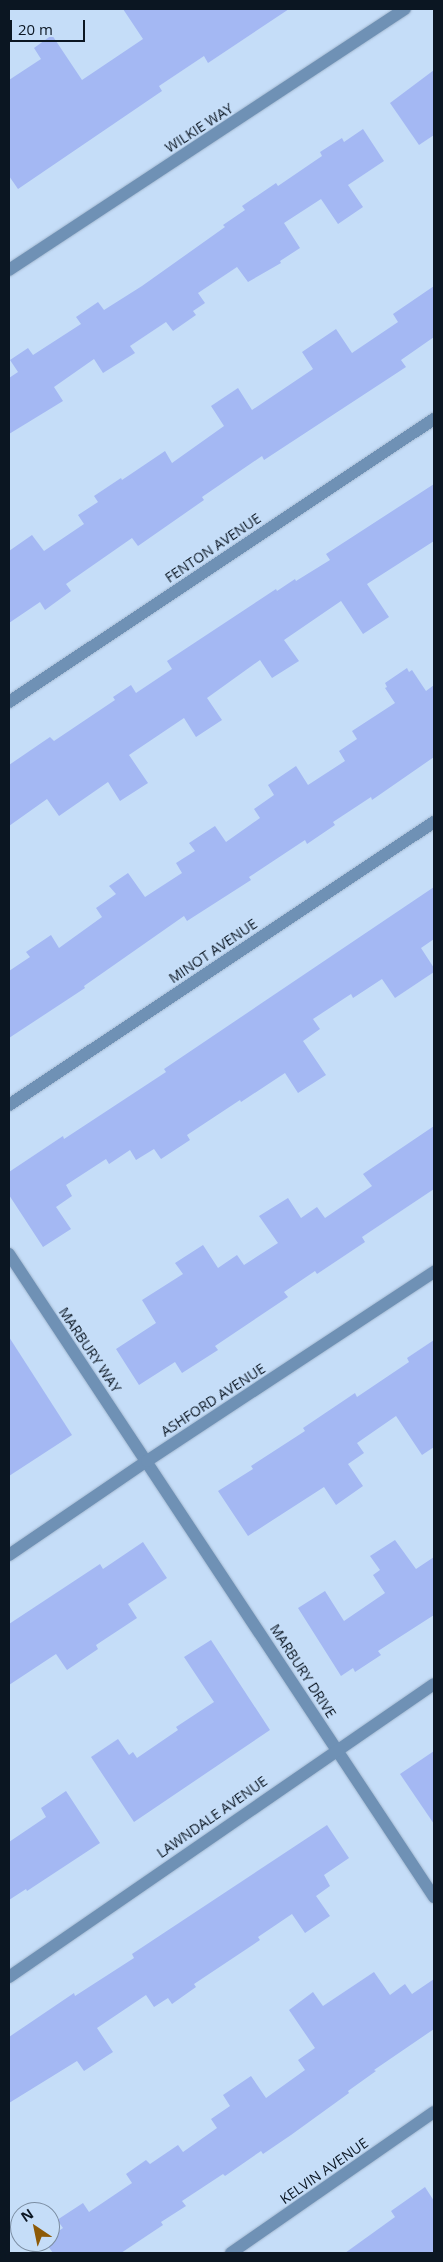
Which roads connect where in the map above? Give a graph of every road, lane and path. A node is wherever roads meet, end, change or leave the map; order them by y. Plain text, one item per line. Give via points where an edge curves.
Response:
1 (405, 9) edge
2 (9, 270) edge
3 (434, 419) edge
4 (9, 702) edge
5 (434, 822) edge
6 (9, 1105) edge
7 (9, 1254) edge
8 (434, 1272) edge
9 (147, 1461) junction
10 (9, 1555) edge
11 (434, 1684) edge
12 (336, 1749) junction
13 (434, 1897) edge
14 (9, 1977) edge
15 (434, 2112) edge
16 (231, 2253) edge

1 - 2 street, WILKIE WAY
3 - 4 street, FENTON AVENUE
5 - 6 street, MINOT AVENUE
7 - 9 street, MARBURY WAY
8 - 9 street, ASHFORD AVENUE
9 - 10 street, ASHFORD AVENUE
9 - 12 street, MARBURY DRIVE
11 - 12 street, LAWNDALE AVENUE
12 - 13 street, MARBURY DRIVE
12 - 14 street, LAWNDALE AVENUE
15 - 16 street, KELVIN AVENUE

